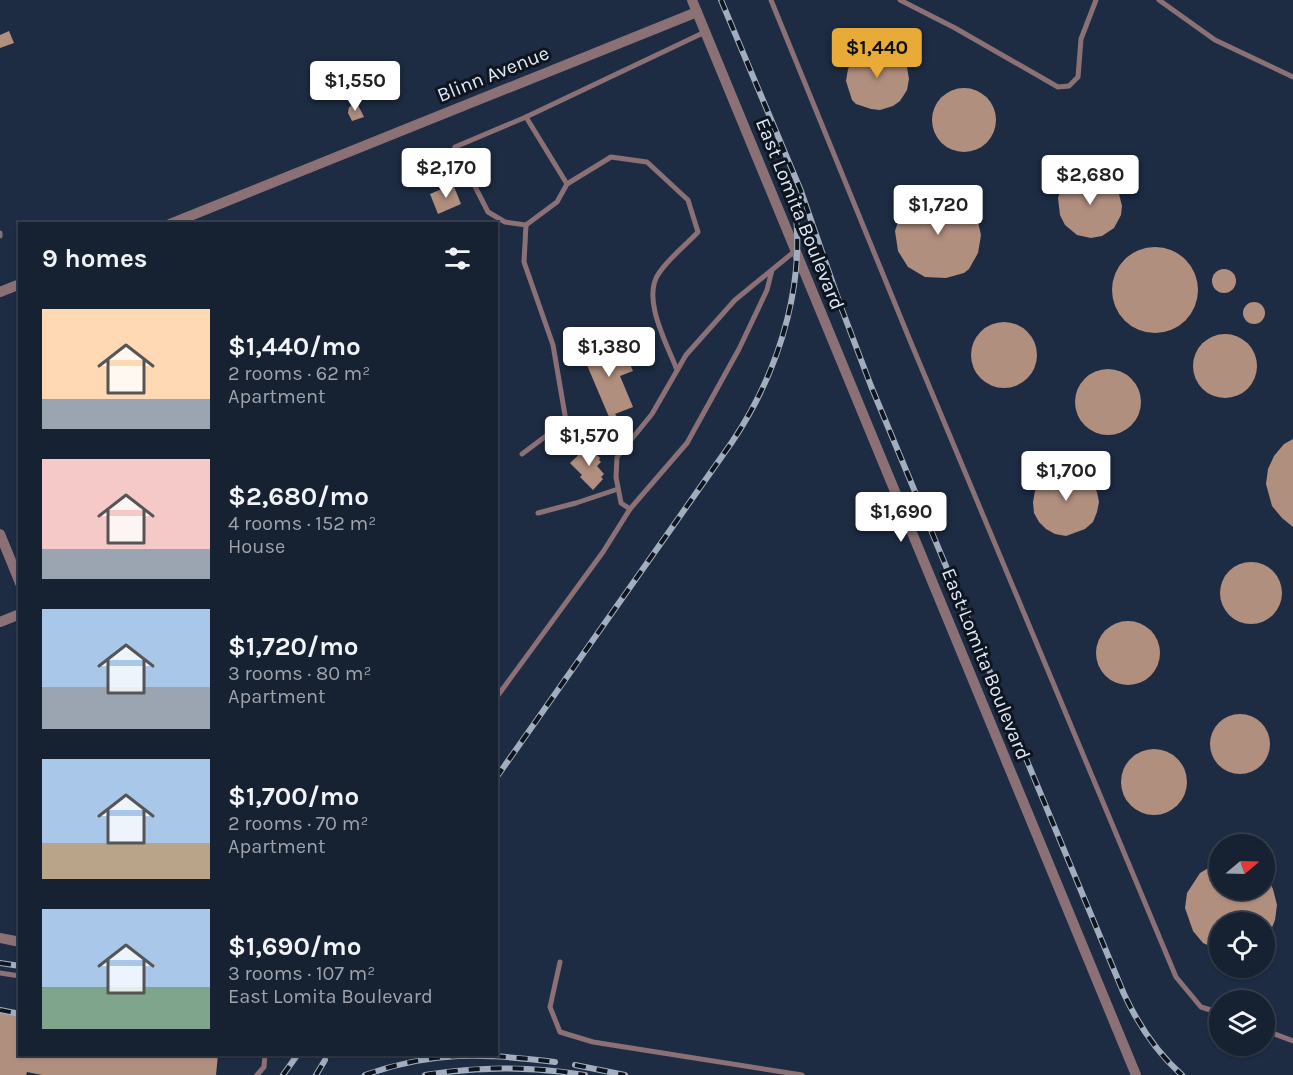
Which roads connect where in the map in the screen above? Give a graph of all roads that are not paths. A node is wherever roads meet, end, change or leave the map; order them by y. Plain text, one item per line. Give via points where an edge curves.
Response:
1 (692, 0) edge
2 (771, 0) edge
3 (900, 0) edge
4 (1096, 0) edge
5 (1160, 0) edge
6 (697, 12) junction
7 (705, 32) junction
8 (1293, 77) edge
9 (526, 117) junction
10 (567, 184) junction
11 (175, 222) edge
12 (526, 225) junction
13 (796, 250) junction
14 (772, 270) junction
15 (18, 285) edge
16 (0, 292) edge
17 (677, 370) junction
18 (522, 454) dead end
19 (618, 489) junction
20 (630, 509) junction
21 (538, 513) dead end
22 (0, 534) edge
23 (18, 578) edge
24 (18, 615) edge
25 (0, 622) edge
26 (498, 695) edge
27 (0, 938) edge
28 (18, 942) edge
29 (560, 962) dead end
30 (0, 973) edge
31 (18, 976) edge
32 (1209, 1010) edge
33 (1275, 1034) edge
34 (1293, 1041) edge
35 (265, 1056) edge
36 (257, 1075) edge
37 (802, 1075) edge
38 (1136, 1075) edge

1 - 6 street, East Lomita Boulevard
2 - 32 lane via 1176,977 1201,1007
3 - 4 lane via 1058,87 1069,86 1078,77 1081,39
5 - 8 lane via 1215,40
6 - 7 street, East Lomita Boulevard
6 - 11 street, Blinn Avenue
7 - 9 lane
7 - 13 street, East Lomita Boulevard
9 - 10 lane
9 - 12 lane via 455,147 488,212 505,222
10 - 12 lane via 557,202
10 - 17 lane via 611,157 647,162 688,200 698,232 658,274 652,300
12 - 18 lane via 524,262 553,345 566,421
13 - 14 lane
13 - 38 street, East Lomita Boulevard
14 - 17 lane via 735,300
14 - 20 lane via 767,290 739,349 687,443
15 - 16 street
17 - 19 lane via 652,414 617,457
19 - 20 lane via 621,503
19 - 21 lane
20 - 26 lane
22 - 23 street
24 - 25 street
27 - 28 street
29 - 37 lane via 550,1007 560,1032 594,1042
30 - 31 lane
33 - 34 lane
35 - 36 lane via 264,1067

